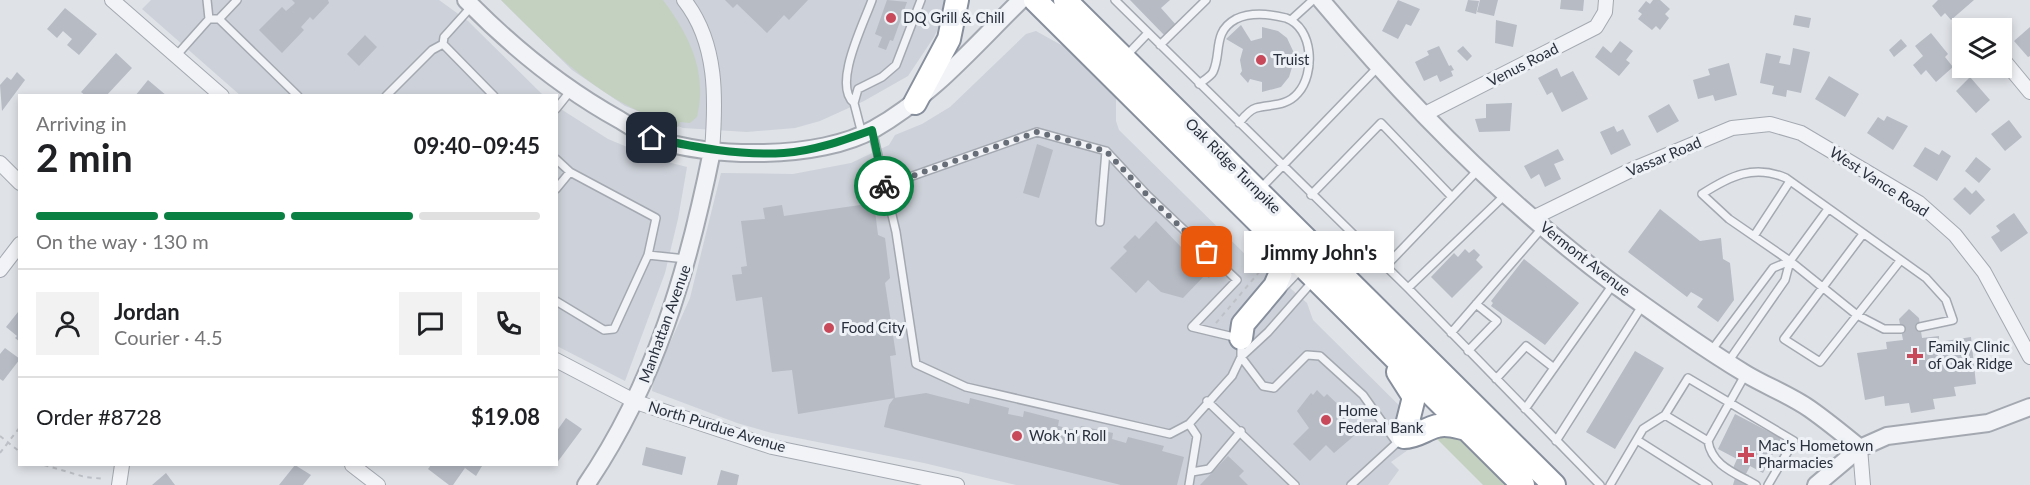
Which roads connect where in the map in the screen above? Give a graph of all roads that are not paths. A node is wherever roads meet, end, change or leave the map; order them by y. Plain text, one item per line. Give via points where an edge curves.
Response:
1 (112, 0) edge
2 (207, 0) edge
3 (237, 0) edge
4 (684, 0) edge
5 (873, 0) edge
6 (921, 0) edge
7 (957, 0) edge
8 (1021, 0) edge
9 (1035, 0) edge
10 (1065, 0) edge
11 (1115, 0) edge
12 (1206, 0) edge
13 (1313, 0) edge
14 (1321, 0) edge
15 (1606, 0) edge
16 (472, 2) edge
17 (209, 19) junction
18 (219, 19) junction
19 (1291, 20) junction
20 (1148, 33) junction
21 (443, 44) junction
22 (1160, 45) junction
23 (176, 56) junction
24 (1116, 67) junction
25 (1378, 67) junction
26 (2012, 70) edge
27 (1199, 84) junction
28 (572, 90) junction
29 (2030, 92) edge
30 (220, 94) edge
31 (296, 94) edge
32 (388, 94) edge
33 (492, 94) edge
34 (854, 103) junction
35 (915, 103) junction
36 (558, 106) edge
37 (1423, 115) junction
38 (1239, 123) junction
39 (867, 132) junction
40 (1801, 133) joint
41 (1182, 148) junction
42 (712, 151) junction
43 (1106, 151) junction
44 (558, 161) edge
45 (0, 163) edge
46 (1282, 166) junction
47 (1478, 170) junction
48 (570, 172) junction
49 (18, 181) edge
50 (1790, 181) junction
51 (884, 186) junction
52 (558, 187) edge
53 (1258, 191) junction
54 (1311, 195) junction
55 (1505, 195) junction
56 (1452, 197) junction
57 (1242, 207) junction
58 (1828, 209) junction
59 (1100, 222) dead end
60 (1538, 223) junction
61 (1863, 234) junction
62 (1754, 236) junction
63 (18, 247) edge
64 (648, 255) junction
65 (688, 260) junction
66 (1790, 261) junction
67 (1900, 261) junction
68 (1316, 264) junction
69 (1384, 268) junction
70 (0, 270) edge
71 (1614, 284) junction
72 (1822, 287) junction
73 (1408, 288) junction
74 (558, 302) edge
75 (1476, 304) junction
76 (1643, 304) junction
77 (1857, 315) junction
78 (1920, 327) dead end
79 (1901, 329) dead end
80 (1450, 333) junction
81 (1382, 345) junction
82 (1241, 348) junction
83 (1468, 351) junction
84 (1711, 351) junction
85 (2030, 357) edge
86 (558, 361) edge
87 (1728, 362) junction
88 (1554, 368) junction
89 (1746, 374) junction
90 (1496, 379) junction
91 (1207, 401) junction
92 (636, 402) junction
93 (1730, 403) junction
94 (2030, 407) edge
95 (1525, 409) junction
96 (1665, 415) junction
97 (1189, 424) junction
98 (1467, 429) junction
99 (1241, 431) junction
100 (1400, 440) junction
101 (1637, 440) junction
102 (1556, 441) junction
103 (1708, 441) junction
104 (1860, 448) junction
105 (122, 466) edge
106 (353, 466) edge
107 (1192, 472) junction
108 (1612, 484) edge
109 (118, 485) edge
110 (378, 485) edge
111 (586, 485) edge
112 (957, 485) edge
113 (1189, 485) edge
114 (1295, 485) edge
115 (1352, 485) edge
116 (1523, 485) edge
117 (1554, 485) edge
118 (1600, 485) edge
119 (1708, 485) edge
120 (1756, 485) edge
121 (1768, 485) edge
122 (1816, 485) edge
123 (1863, 485) edge

1 - 23 street
2 - 17 lane
3 - 18 lane
4 - 42 street via 707,45 714,84
5 - 34 lane via 848,66 846,86 848,98
6 - 34 lane via 896,65 858,89
7 - 35 highway via 949,39
8 - 35 street
9 - 24 highway, Oak Ridge Turnpike
10 - 24 highway, Oak Ridge Turnpike
11 - 20 lane
12 - 22 lane
13 - 19 lane
14 - 25 street, Vermont Avenue
15 - 37 street, Venus Road via 1605,12 1596,27
16 - 21 lane via 444,37
16 - 28 street
17 - 18 lane
17 - 23 lane
18 - 31 lane
19 - 27 lane via 1255,14 1236,20 1222,33 1213,72
19 - 38 lane via 1306,37 1310,62 1299,92 1287,102 1253,108
20 - 22 lane
20 - 24 lane
21 - 32 lane
21 - 33 lane
22 - 27 lane
23 - 30 street
24 - 41 highway, Oak Ridge Turnpike
24 - 53 highway, Oak Ridge Turnpike
25 - 37 street, Vermont Avenue
25 - 46 lane
26 - 29 street
27 - 38 lane
28 - 36 lane
28 - 42 street via 652,138
34 - 39 lane
35 - 39 street
37 - 47 street, Vermont Avenue
38 - 46 lane
39 - 42 street via 824,146 783,153
39 - 51 lane
40 - 60 street, Vassar Road via 1770,124 1732,128 1629,171
40 - 85 street, West Vance Road via 1919,203 1955,235 1984,272
41 - 57 highway, Oak Ridge Turnpike
41 - 82 highway via 1211,191 1279,262 1279,279 1242,324
42 - 65 street, Manhattan Avenue
43 - 51 lane via 1037,132
43 - 59 lane
43 - 82 lane via 1238,280 1192,327 1210,331
44 - 48 lane
45 - 49 street
46 - 53 lane
46 - 54 lane
47 - 55 street, Vermont Avenue
47 - 56 lane
48 - 52 lane
48 - 64 lane via 656,218
50 - 58 lane
50 - 62 lane
50 - 62 lane via 1753,170 1726,178 1702,194
51 - 97 lane via 896,232 916,364 966,387 1170,435
53 - 57 lane
53 - 68 highway, Oak Ridge Turnpike
54 - 56 lane via 1381,123
54 - 69 lane
55 - 60 street, Vermont Avenue
55 - 73 lane
56 - 69 lane
57 - 68 highway, Oak Ridge Turnpike
58 - 61 lane
58 - 66 lane
60 - 71 street, Vermont Avenue
60 - 75 lane
61 - 67 lane
61 - 72 lane
62 - 66 lane
63 - 70 street
64 - 65 lane
64 - 74 lane via 614,329 604,330
65 - 92 street, Manhattan Avenue
66 - 72 lane
66 - 84 lane via 1773,268
66 - 87 lane via 1785,280
67 - 77 lane
67 - 78 lane via 1926,278 1946,300 1953,320
68 - 81 highway, Oak Ridge Turnpike
68 - 82 lane
68 - 82 lane via 1268,332
68 - 117 highway, Oak Ridge Turnpike
69 - 73 lane
71 - 76 street, Vermont Avenue
71 - 88 lane
72 - 77 lane
72 - 77 lane via 1784,339 1820,362
73 - 80 lane
75 - 80 lane
75 - 83 lane via 1497,321
76 - 84 street, Vermont Avenue
76 - 102 lane
77 - 79 lane via 1884,329
80 - 83 lane
81 - 98 highway, Oak Ridge Turnpike
81 - 100 highway via 1414,397
82 - 91 lane via 1232,376
82 - 100 lane via 1263,386 1274,388 1307,355 1320,356 1363,395
83 - 90 lane
84 - 87 street, Vermont Avenue
86 - 92 street, North Purdue Avenue
87 - 89 street, Vermont Avenue
88 - 90 lane via 1526,346
88 - 95 lane
89 - 93 lane
89 - 104 street, Vermont Avenue via 1808,408
90 - 95 lane
91 - 97 lane
91 - 99 lane
92 - 111 street, Manhattan Avenue
92 - 112 street, North Purdue Avenue via 772,447
93 - 96 lane via 1688,378
93 - 103 lane
93 - 121 lane via 1794,441
94 - 104 street via 1988,423 1887,436
95 - 102 lane
96 - 101 lane via 1644,429
96 - 103 lane
97 - 107 lane via 1197,436
98 - 100 highway via 1436,426
98 - 116 highway, Oak Ridge Turnpike
99 - 107 lane via 1212,467
99 - 114 lane
100 - 115 lane
101 - 108 lane
101 - 119 lane
102 - 118 lane
103 - 120 lane via 1710,454 1721,465
104 - 122 street
104 - 123 street
105 - 109 street
106 - 110 street
107 - 113 lane

